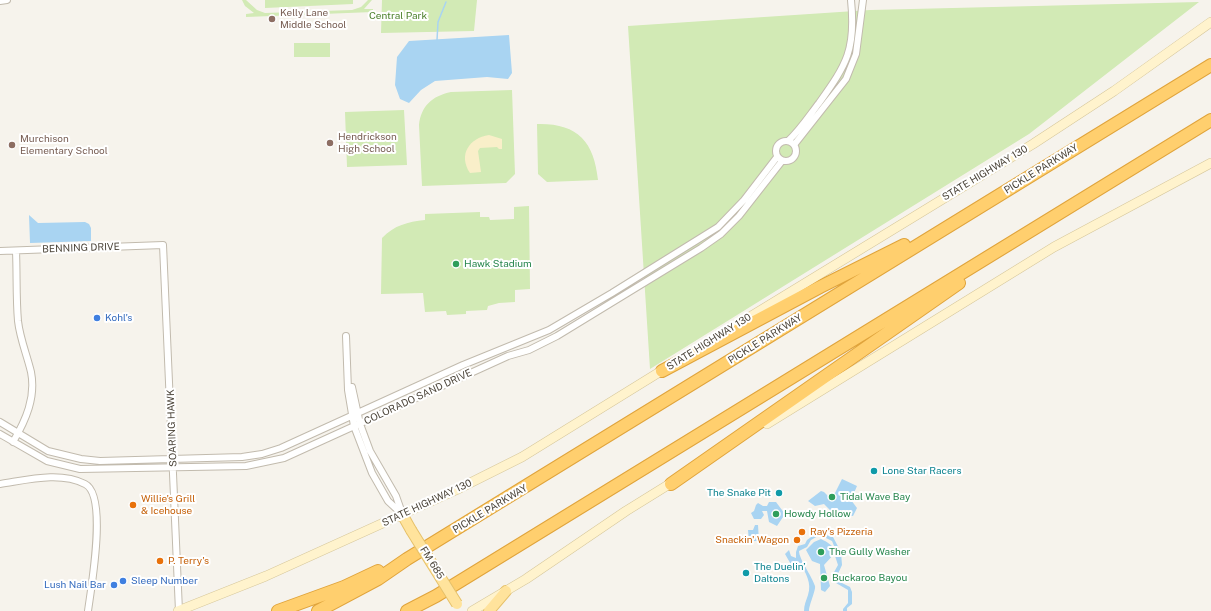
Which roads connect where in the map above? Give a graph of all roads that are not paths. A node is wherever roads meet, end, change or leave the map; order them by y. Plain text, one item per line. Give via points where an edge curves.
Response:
1 (7, 0) edge
2 (851, 0) edge
3 (863, 0) edge
4 (0, 1) edge
5 (1211, 22) edge
6 (1211, 64) edge
7 (847, 68) junction
8 (1211, 120) edge
9 (788, 141) junction
10 (794, 145) junction
11 (779, 159) junction
12 (1211, 163) edge
13 (1098, 189) junction
14 (999, 195) junction
15 (163, 245) joint
16 (0, 251) edge
17 (16, 251) junction
18 (560, 323) junction
19 (346, 336) dead end
20 (558, 336) junction
21 (662, 371) junction
22 (355, 415) junction
23 (0, 422) edge
24 (360, 424) junction
25 (354, 426) junction
26 (18, 433) junction
27 (0, 434) edge
28 (13, 442) junction
29 (173, 459) junction
30 (174, 469) junction
31 (0, 484) edge
32 (671, 484) junction
33 (402, 514) junction
34 (407, 559) junction
35 (506, 591) junction
36 (436, 596) junction
37 (459, 608) edge
38 (88, 611) edge
39 (178, 611) edge
40 (278, 611) edge
41 (318, 611) edge
42 (408, 611) edge
43 (416, 611) edge
44 (472, 611) edge
45 (488, 611) edge

1 - 4 street
2 - 7 street via 853,20
3 - 7 street via 856,54
5 - 21 main road, STATE HIGHWAY 130 via 1114,91 1033,144
6 - 14 highway, PICKLE PARKWAY
7 - 9 street
7 - 10 street via 846,79
8 - 13 highway
9 - 10 street
9 - 11 street via 779,144 776,150
10 - 11 street via 794,158 788,162
11 - 18 street, COLORADO SAND DRIVE via 718,227
11 - 20 street, COLORADO SAND DRIVE via 739,216 721,234
12 - 32 main road via 1008,273
13 - 32 highway
13 - 36 highway
14 - 21 highway
14 - 34 highway, PICKLE PARKWAY
15 - 17 street, BENNING DRIVE
15 - 29 street, SOARING HAWK
16 - 17 street, BENNING DRIVE
17 - 26 street via 18,320 33,388 26,418
18 - 20 street
18 - 22 street, COLORADO SAND DRIVE
19 - 22 street
20 - 24 street, COLORADO SAND DRIVE via 529,350 508,356
21 - 33 main road, STATE HIGHWAY 130 via 522,457
22 - 24 street
22 - 25 street
22 - 29 street, COLORADO SAND DRIVE via 262,454
23 - 26 street, COLORADO SAND DRIVE
24 - 25 street, COLORADO SAND DRIVE
24 - 33 street via 370,451 396,496
25 - 30 street, COLORADO SAND DRIVE via 265,464
25 - 33 street via 372,473 388,500
26 - 28 street
26 - 29 street, COLORADO SAND DRIVE via 48,451 81,459
27 - 28 street, COLORADO SAND DRIVE
28 - 30 street, COLORADO SAND DRIVE via 47,461 80,469
29 - 30 street, SOARING HAWK
30 - 39 street, SOARING HAWK
31 - 38 street via 57,478 75,480 91,489 97,503 98,520
32 - 35 main road
33 - 37 main road, FM 685 / FM 685, bridge
33 - 39 main road, STATE HIGHWAY 130 via 266,576
34 - 40 highway via 344,587
34 - 41 highway, PICKLE PARKWAY via 378,579
35 - 44 main road
35 - 45 main road
36 - 42 highway
36 - 43 highway

